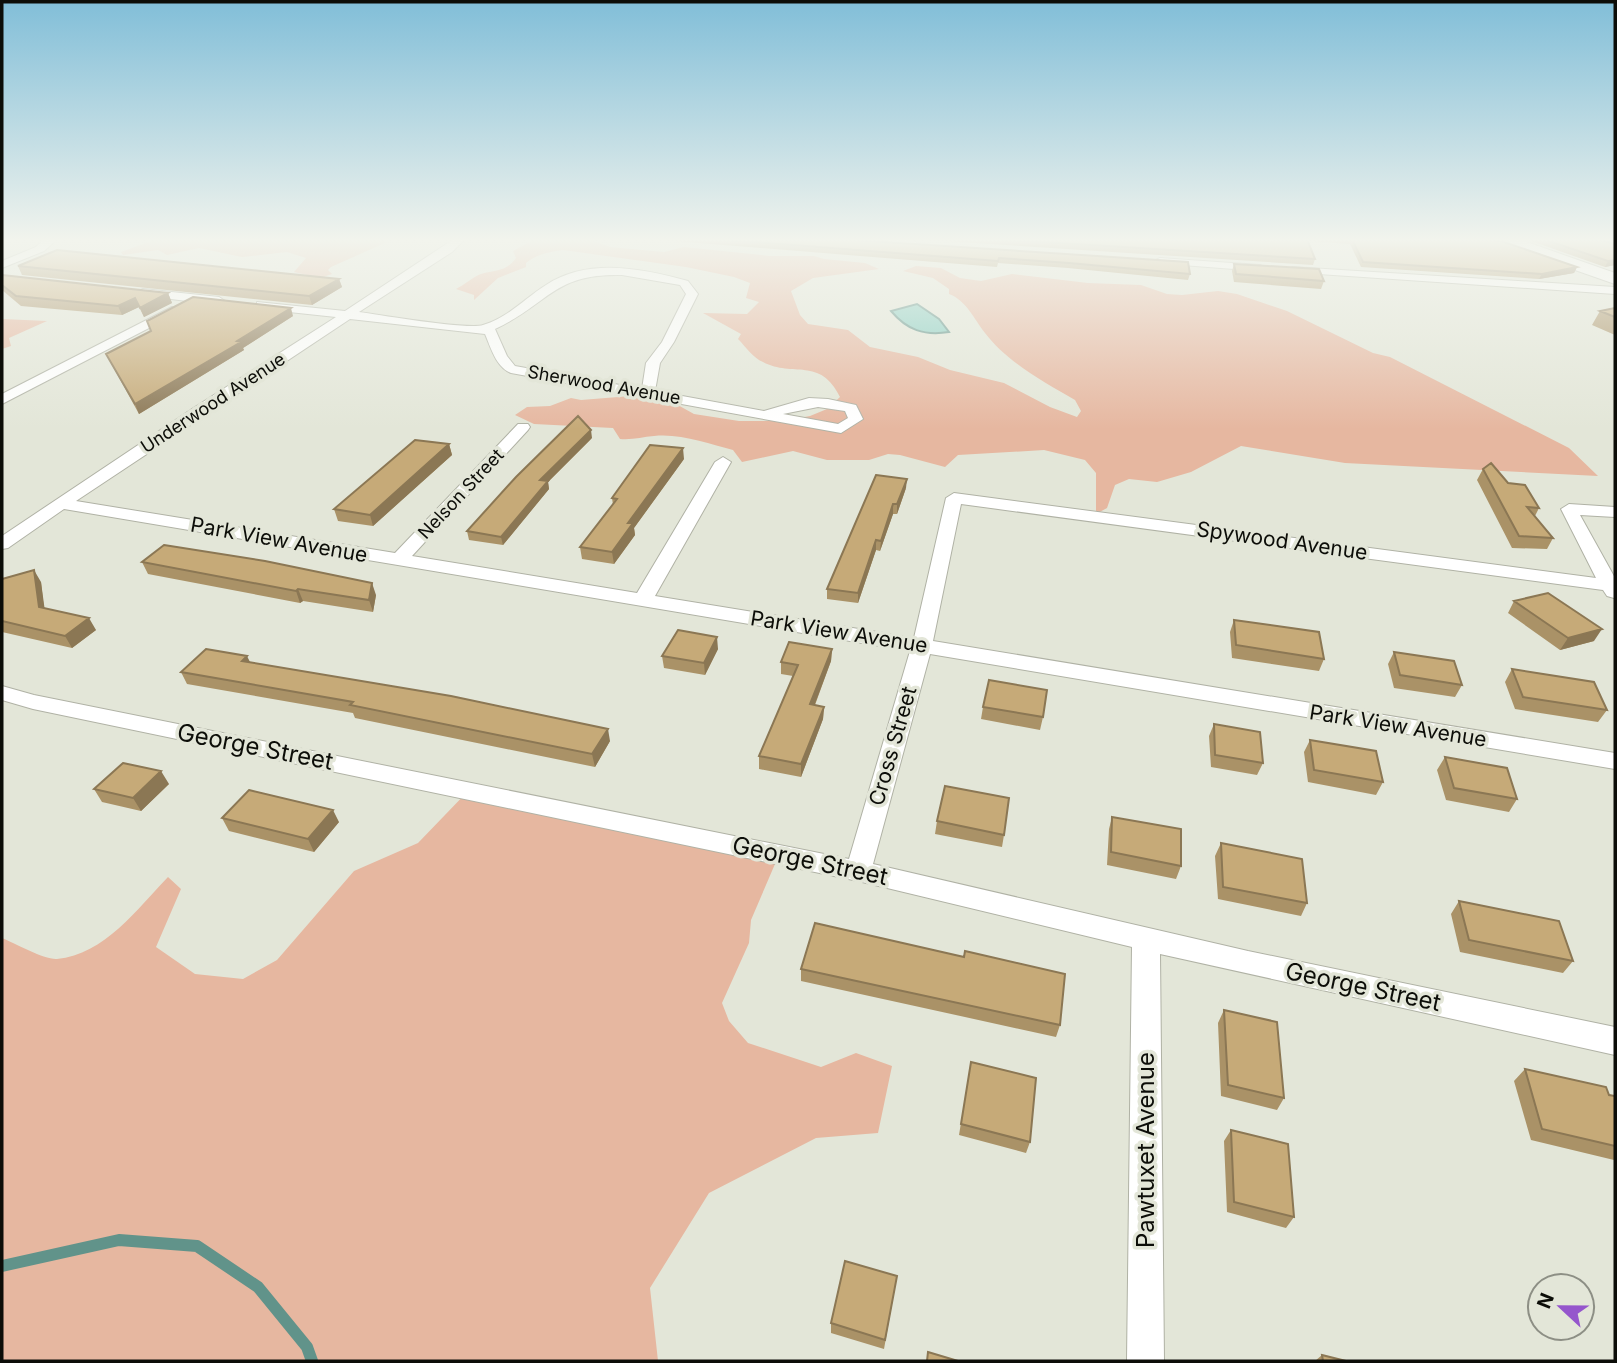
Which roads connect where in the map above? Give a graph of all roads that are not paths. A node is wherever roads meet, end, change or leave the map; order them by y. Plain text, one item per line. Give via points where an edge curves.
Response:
1 (187, 303) edge
2 (237, 303) edge
3 (367, 303) edge
4 (528, 303) edge
5 (688, 303) edge
6 (350, 314) junction
7 (483, 330) junction
8 (648, 392) junction
9 (2, 400) edge
10 (769, 414) junction
11 (523, 427) dead end
12 (723, 462) dead end
13 (954, 499) joint
14 (62, 504) junction
15 (1615, 512) edge
16 (2, 544) edge
17 (399, 560) junction
18 (1612, 589) edge
19 (642, 601) junction
20 (922, 645) junction
21 (2, 694) edge
22 (1615, 761) edge
23 (858, 870) junction
24 (1146, 940) junction
25 (1615, 1041) edge
26 (1145, 1361) edge

1 - 9 street
2 - 6 street
3 - 6 street, Underwood Avenue
4 - 7 street
5 - 8 street via 653,363
6 - 7 street
6 - 14 street, Underwood Avenue
7 - 8 street, Sherwood Avenue via 490,331 511,369
8 - 10 street, Sherwood Avenue
10 - 10 street, Sherwood Avenue via 841,429 856,419 851,408 824,401 804,402
11 - 17 street, Nelson Street
12 - 19 street
13 - 18 street, Spywood Avenue via 1186,527
13 - 20 street, Cross Street
14 - 16 street, Underwood Avenue
14 - 17 street, Park View Avenue
15 - 18 street via 1569,509
17 - 19 street, Park View Avenue
19 - 20 street, Park View Avenue
20 - 22 street, Park View Avenue
20 - 23 street, Cross Street
21 - 23 street, George Street
23 - 24 street, George Street
24 - 25 street, George Street
24 - 26 street, Pawtuxet Avenue

